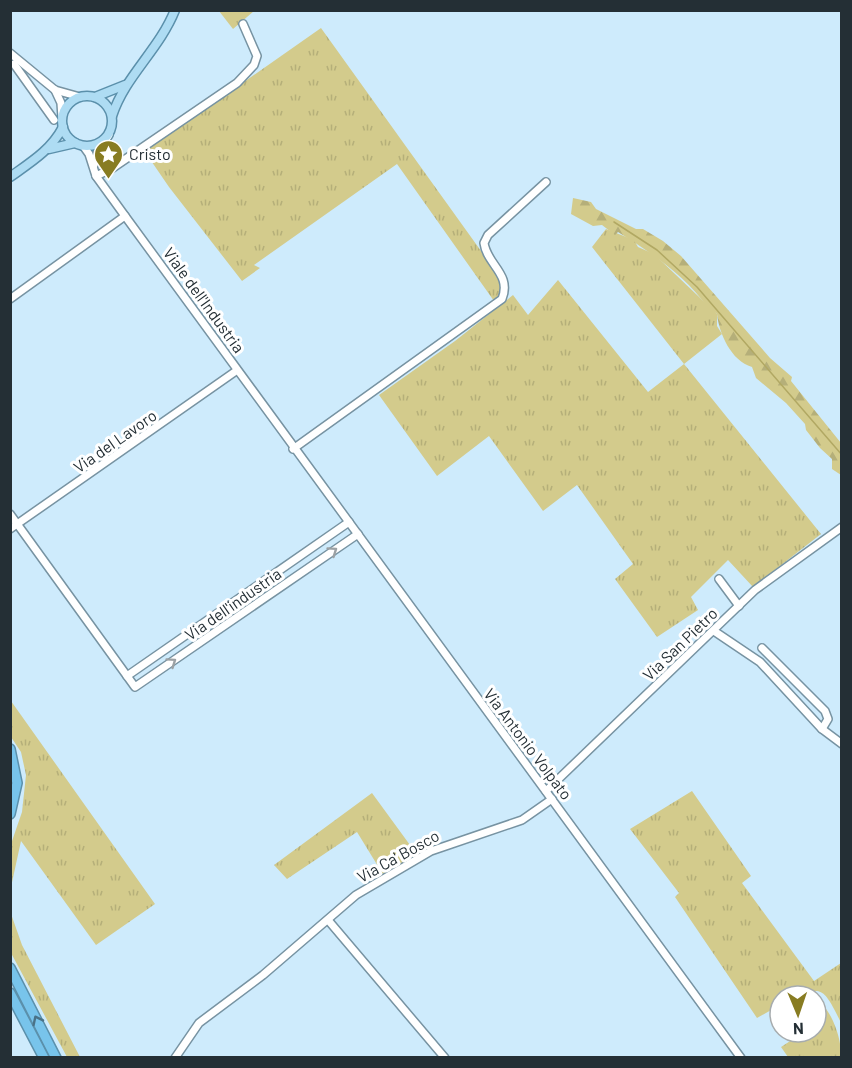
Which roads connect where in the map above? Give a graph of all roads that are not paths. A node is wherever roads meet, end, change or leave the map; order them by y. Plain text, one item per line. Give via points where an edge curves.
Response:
1 (176, 10) edge
2 (243, 24) dead end
3 (10, 53) edge
4 (14, 64) dead end
5 (43, 80) junction
6 (125, 85) junction
7 (32, 90) junction
8 (55, 90) junction
9 (80, 97) junction
10 (95, 97) junction
11 (112, 116) junction
12 (60, 122) junction
13 (109, 135) junction
14 (75, 143) junction
15 (84, 147) junction
16 (46, 151) junction
17 (93, 168) junction
18 (96, 176) junction
19 (10, 177) edge
20 (546, 182) dead end
21 (125, 216) junction
22 (10, 299) edge
23 (236, 370) junction
24 (293, 449) junction
25 (10, 514) edge
26 (349, 522) junction
27 (18, 524) junction
28 (842, 527) edge
29 (10, 529) edge
30 (358, 534) junction
31 (721, 580) dead end
32 (739, 606) junction
33 (714, 632) junction
34 (762, 648) dead end
35 (140, 667) junction
36 (127, 676) junction
37 (148, 678) junction
38 (822, 729) junction
39 (842, 744) edge
40 (10, 749) edge
41 (10, 768) edge
42 (10, 781) edge
43 (546, 790) junction
44 (552, 799) junction
45 (10, 814) edge
46 (328, 920) junction
47 (10, 967) edge
48 (10, 993) edge
49 (44, 1058) edge
50 (56, 1058) edge
51 (175, 1058) edge
52 (445, 1058) edge
53 (741, 1058) edge

1 - 6 main road via 160,42
2 - 18 street via 257,56 248,73
3 - 5 street
4 - 7 street
5 - 7 street
5 - 8 street
6 - 10 main road
6 - 11 main road
7 - 12 street
8 - 9 street
8 - 12 street via 61,103
9 - 10 main road
9 - 12 main road via 68,105
10 - 11 main road
11 - 13 main road
12 - 14 main road
12 - 16 main road via 56,140
13 - 15 main road via 98,144
13 - 17 street
14 - 15 main road
14 - 16 main road
15 - 17 street, Viale dell'Industria
16 - 19 main road
17 - 18 street, Viale dell'Industria
18 - 21 street, Viale dell'Industria
20 - 24 street via 484,243 503,277 502,299
21 - 22 street
21 - 23 street, Viale dell'Industria
23 - 24 street, Viale dell'Industria
23 - 27 street, Via del Lavoro
24 - 26 street, Via Antonio Volpato
25 - 27 street
26 - 30 street, Via Antonio Volpato
26 - 35 street, Via dell'industria
27 - 29 street, Via del Lavoro
27 - 36 street
28 - 32 street, Via San Pietro
37 -> 30 street, Via dell'industria
30 - 43 street, Via Antonio Volpato
31 - 32 street
32 - 33 street, Via San Pietro
33 - 38 street via 760,662
33 - 43 street, Via San Pietro
34 - 38 street via 825,711 828,719
35 - 36 street, Via dell'industria
35 - 37 street
36 - 37 street via 135,687
38 - 39 street
40 - 45 highway via 17,783
41 - 42 highway
43 - 44 street, Via Antonio Volpato
44 - 46 street, Via Ca' Bosco via 522,820 431,851 356,895
44 - 53 street, Via Antonio Volpato
46 - 51 street, Via Ca' Bosco via 199,1023
46 - 52 street
50 -> 47 highway
48 - 49 highway

